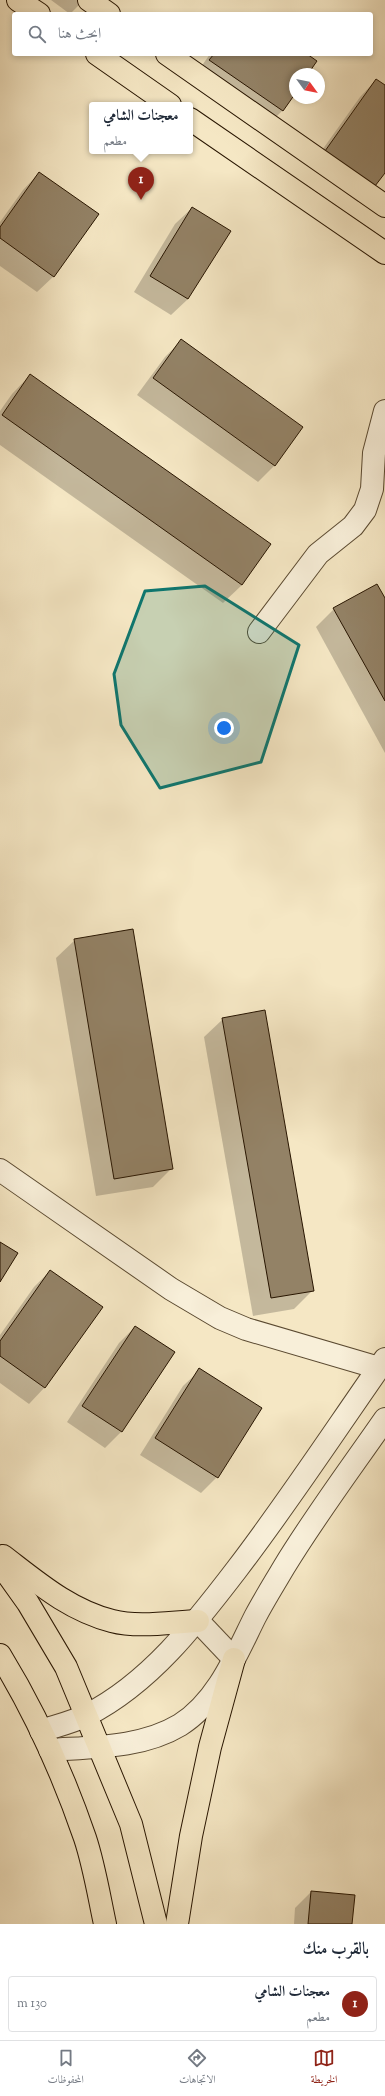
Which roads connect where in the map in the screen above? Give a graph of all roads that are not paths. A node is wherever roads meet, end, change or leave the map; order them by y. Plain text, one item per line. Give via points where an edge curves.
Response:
1 (18, 0) edge
2 (89, 0) edge
3 (36, 12) edge
4 (106, 12) edge
5 (99, 56) edge
6 (169, 56) edge
7 (166, 102) edge
8 (193, 121) edge
9 (385, 206) edge
10 (385, 253) edge
11 (385, 411) edge
12 (379, 456) edge
13 (378, 496) edge
14 (259, 632) dead end
15 (0, 1170) edge
16 (382, 1364) edge
17 (385, 1419) edge
18 (0, 1554) edge
19 (0, 1564) edge
20 (198, 1620) junction
21 (0, 1655) edge
22 (234, 1659) junction
23 (86, 1716) junction
24 (46, 1740) junction
25 (98, 1746) junction
26 (105, 1924) edge
27 (156, 1924) edge
28 (177, 1924) edge

1 - 3 main road
2 - 4 main road
5 - 7 main road
6 - 9 main road
8 - 10 main road
11 - 12 street
12 - 13 street
13 - 14 street via 353,526 318,554
15 - 16 street via 195,1304 220,1318 246,1328
16 - 20 street via 256,1545
17 - 22 street via 285,1566
18 - 20 main road via 77,1609 113,1622 152,1624
19 - 23 main road via 28,1603 66,1667
20 - 22 street
20 - 23 street via 135,1682
21 - 24 main road
22 - 25 street via 203,1707 181,1725 155,1738
22 - 28 main road via 210,1747 190,1836
23 - 24 street
23 - 25 main road
24 - 25 street
24 - 26 main road via 85,1839
25 - 27 main road via 131,1824

